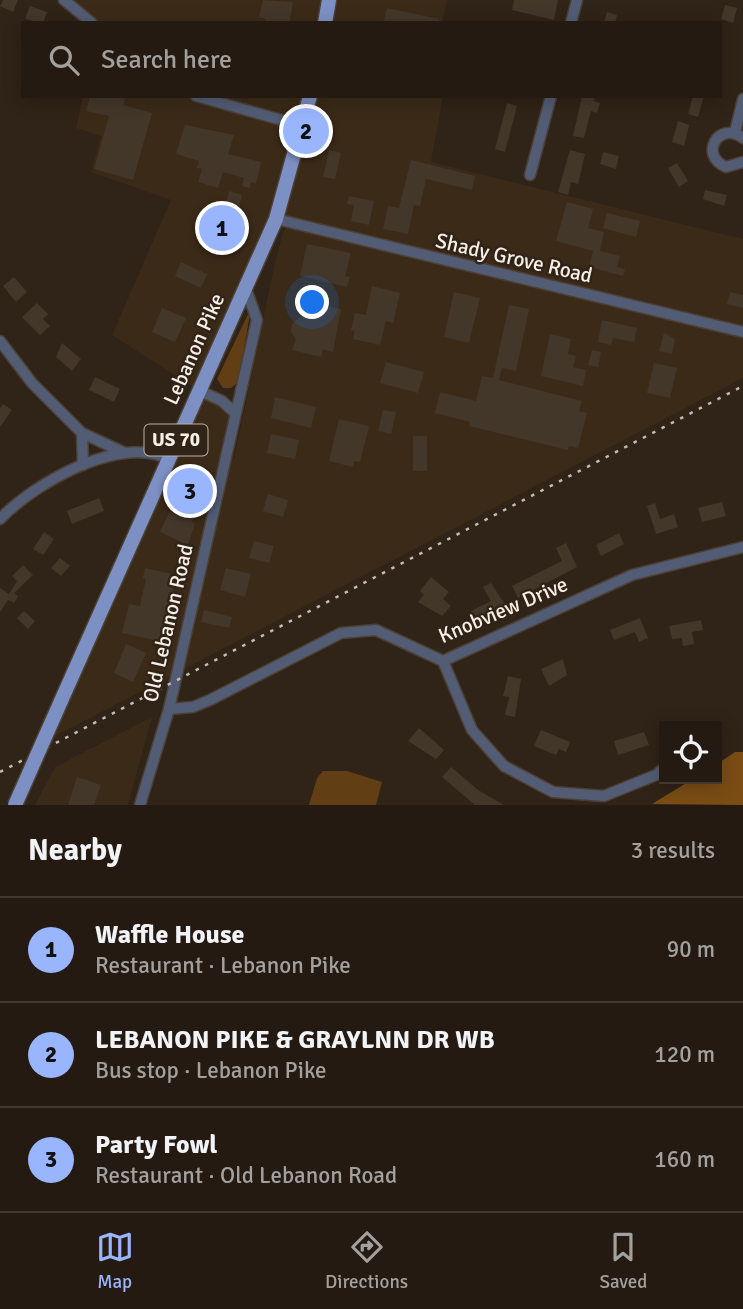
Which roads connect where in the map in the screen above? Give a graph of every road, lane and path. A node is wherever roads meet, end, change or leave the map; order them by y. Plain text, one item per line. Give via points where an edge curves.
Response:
1 (64, 0) edge
2 (329, 0) edge
3 (577, 0) edge
4 (90, 21) edge
5 (325, 21) edge
6 (571, 21) edge
7 (203, 98) edge
8 (310, 98) edge
9 (550, 98) edge
10 (743, 99) edge
11 (303, 126) junction
12 (739, 135) edge
13 (743, 162) edge
14 (530, 175) dead end
15 (276, 219) junction
16 (245, 286) junction
17 (743, 332) edge
18 (0, 341) edge
19 (198, 390) junction
20 (235, 413) junction
21 (82, 433) junction
22 (125, 453) junction
23 (167, 458) junction
24 (83, 465) junction
25 (0, 519) edge
26 (743, 547) edge
27 (443, 661) junction
28 (169, 709) junction
29 (659, 772) edge
30 (15, 805) edge
31 (140, 805) edge

1 - 4 street
2 - 5 main road
3 - 6 street
7 - 11 street
8 - 11 main road, Lebanon Pike / US 70
9 - 14 street
10 - 12 street
11 - 15 main road, Lebanon Pike / US 70
12 - 13 street via 725,132 715,139 713,156 726,167
15 - 16 main road, Lebanon Pike / US 70
15 - 17 street, Shady Grove Road
16 - 19 main road, Lebanon Pike / US 70
16 - 20 street, Old Lebanon Road via 258,314
18 - 21 street via 32,383
19 - 20 street
19 - 23 main road, Lebanon Pike / US 70
20 - 28 street, Old Lebanon Road
21 - 22 street
21 - 24 street
22 - 23 street via 155,453
22 - 24 street
23 - 30 main road, Lebanon Pike / US 70, bridge
24 - 25 street via 42,485
26 - 27 street, Knobview Drive via 632,575
27 - 28 street, Knobview Drive via 376,630 341,633 210,700
27 - 29 street via 472,730 504,766 553,792 604,796
28 - 31 street, Old Lebanon Road

